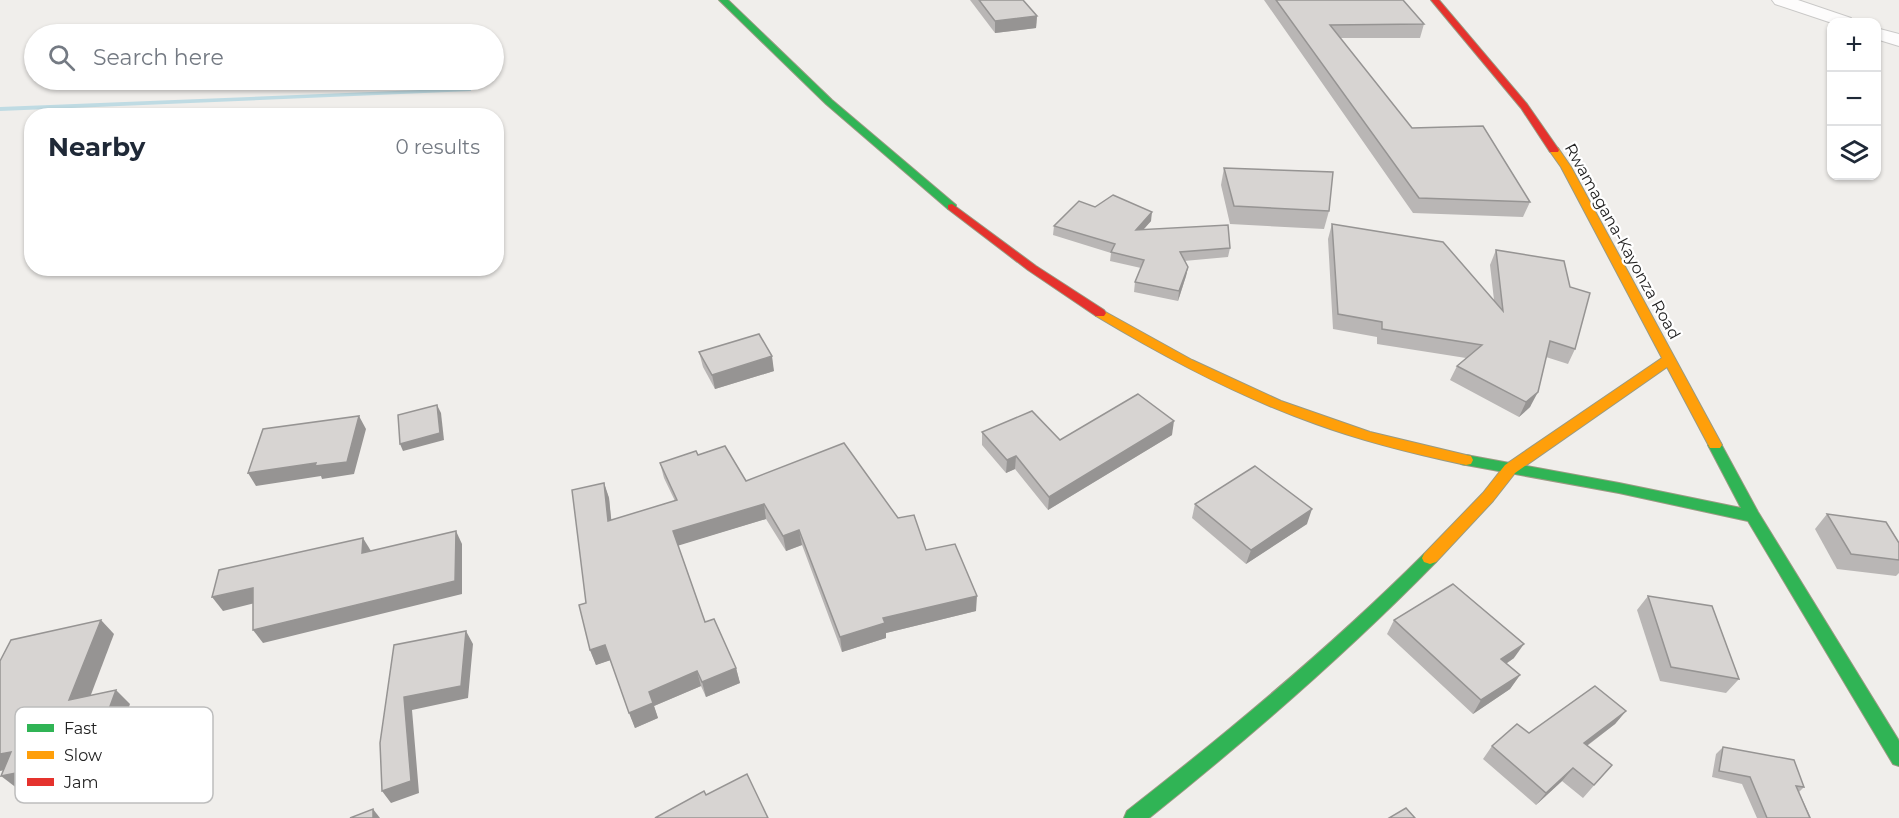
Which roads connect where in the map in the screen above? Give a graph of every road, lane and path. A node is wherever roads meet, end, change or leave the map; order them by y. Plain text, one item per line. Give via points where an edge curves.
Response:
1 (723, 0) edge
2 (1435, 0) edge
3 (1781, 0) edge
4 (1833, 18) edge
5 (1881, 35) edge
6 (1899, 40) edge
7 (1670, 359) junction
8 (1510, 469) junction
9 (1753, 516) junction
10 (1899, 758) edge
11 (1142, 816) edge

1 - 8 main road via 798,74 943,200 1049,282 1139,339 1270,403 1346,431
2 - 7 main road, Rwamagana-Kayonza Road via 1524,105 1566,167
3 - 4 street
5 - 6 street
7 - 8 main road
7 - 9 main road, Rwamagana-Kayonza Road
8 - 9 main road
8 - 11 main road via 1389,601
9 - 10 main road, Rwamagana-Kayonza Road

